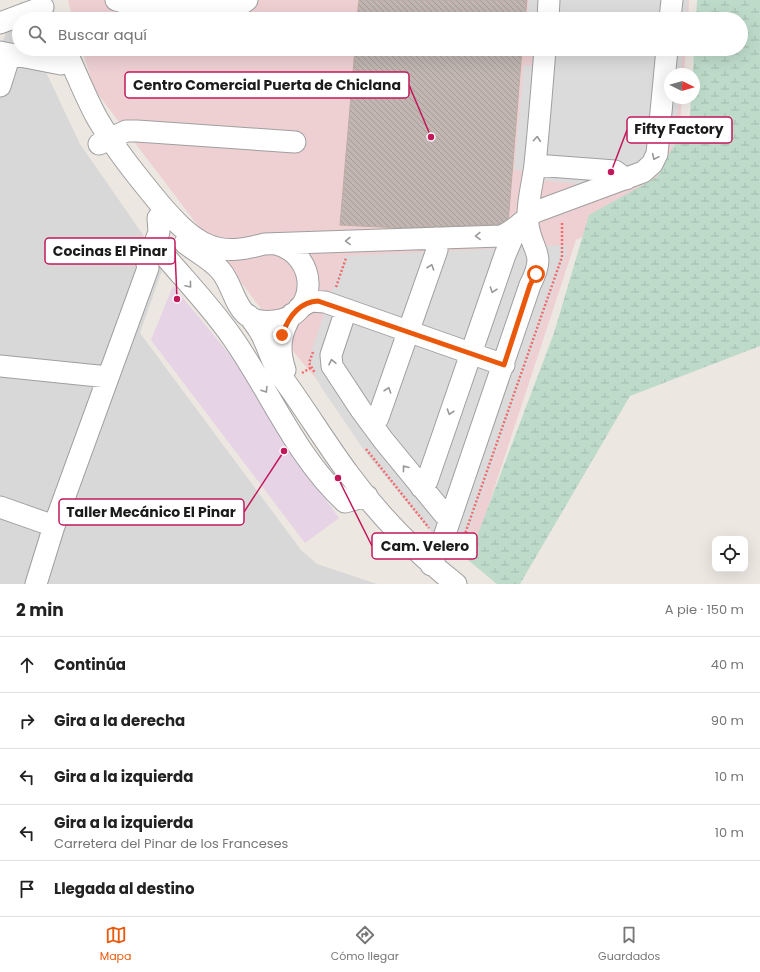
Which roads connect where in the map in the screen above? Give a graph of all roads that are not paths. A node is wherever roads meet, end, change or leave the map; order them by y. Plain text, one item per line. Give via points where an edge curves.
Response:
1 (116, 0) edge
2 (247, 0) edge
3 (549, 0) edge
4 (672, 0) edge
5 (548, 12) edge
6 (671, 12) edge
7 (12, 19) edge
8 (0, 23) edge
9 (5, 53) edge
10 (41, 56) edge
11 (56, 56) edge
12 (61, 56) edge
13 (544, 56) edge
14 (666, 56) edge
15 (0, 86) edge
16 (105, 141) junction
17 (296, 142) dead end
18 (535, 165) junction
19 (626, 178) junction
20 (158, 218) junction
21 (522, 222) junction
22 (436, 238) junction
23 (265, 245) junction
24 (164, 255) junction
25 (205, 258) junction
26 (148, 268) junction
27 (232, 293) junction
28 (346, 310) junction
29 (296, 311) junction
30 (248, 315) junction
31 (408, 332) junction
32 (470, 354) junction
33 (504, 365) junction
34 (0, 366) edge
35 (108, 376) junction
36 (287, 383) junction
37 (372, 424) junction
38 (421, 487) junction
39 (366, 496) junction
40 (0, 507) edge
41 (451, 516) junction
42 (54, 526) junction
43 (431, 565) junction
44 (36, 584) edge
45 (456, 584) edge

1 - 2 street via 131,4 226,10 236,8
3 - 5 street
4 - 6 street
7 - 8 street
9 - 15 street
10 - 11 street via 42,62
12 - 16 street via 97,117
18 -> 13 street
14 -> 19 street via 657,154 652,164 643,172
16 - 17 street via 126,131 138,131
16 - 20 street via 126,180
16 - 23 street via 186,232 207,245 222,249 237,250
18 - 19 street via 615,171
18 - 21 street
19 - 21 street via 535,212
20 - 25 street via 177,237
20 - 26 street via 159,232 147,264
21 -> 22 street via 510,233 501,236
21 -> 32 street
21 - 33 street via 528,226 538,261 536,274 530,285
22 -> 23 street
31 -> 22 street via 437,250
23 - 27 street via 240,257 235,265 231,283
23 - 29 street via 291,250 304,264 309,282 306,296
24 - 25 street via 173,252 195,254
24 - 26 street
24 -> 39 street via 232,336 300,448 331,490 345,502
25 - 27 street via 221,271
26 - 35 street
27 - 30 street via 236,302
28 - 29 street via 311,301
28 - 31 street
37 -> 28 street via 331,362
29 - 30 street via 284,319 266,322
29 - 36 street via 282,335 280,347
30 - 36 street via 259,330 280,376
31 - 32 street
37 -> 31 street via 378,418
32 - 33 street
32 -> 38 street via 427,481
33 - 41 street
34 - 35 street
35 - 42 street
36 - 39 street
38 -> 37 street
38 - 41 street via 444,514
39 - 43 street
40 - 42 street
41 - 43 street
42 - 44 street
43 - 45 street

